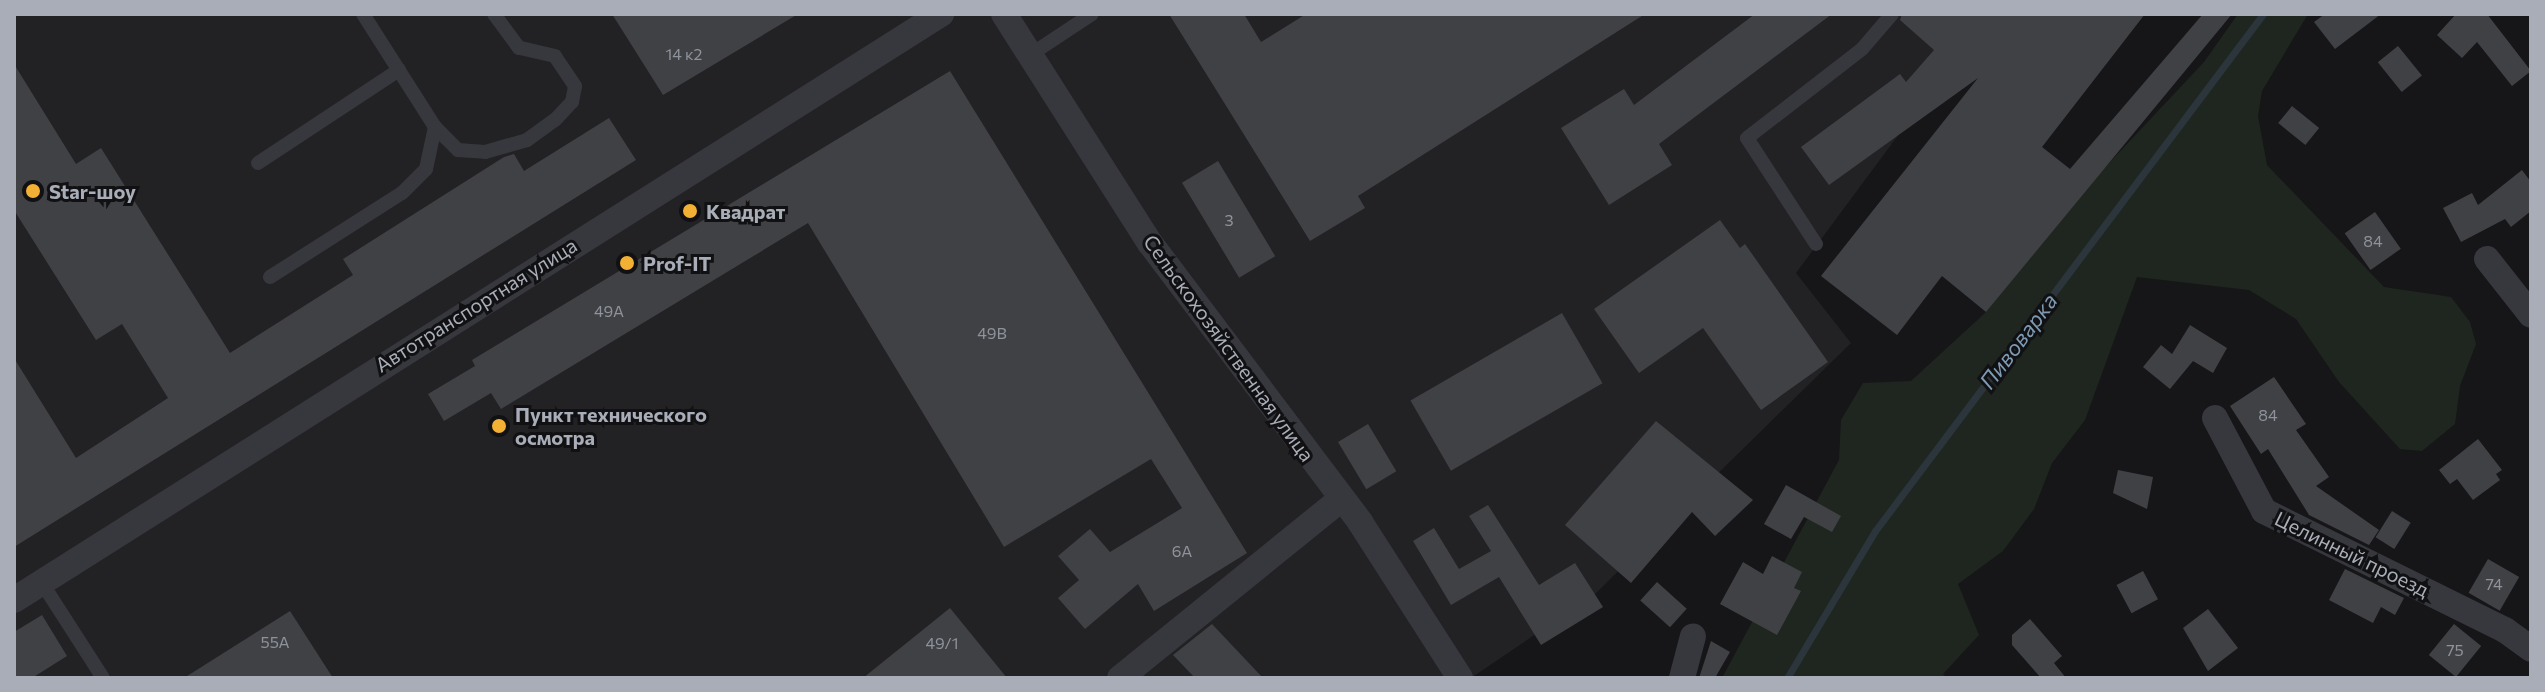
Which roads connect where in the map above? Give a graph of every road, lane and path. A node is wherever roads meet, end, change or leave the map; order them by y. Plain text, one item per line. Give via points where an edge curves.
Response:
1 (363, 14) edge
2 (494, 14) edge
3 (941, 14) edge
4 (1004, 14) edge
5 (1092, 14) edge
6 (1892, 14) edge
7 (1030, 55) junction
8 (399, 70) junction
9 (435, 127) junction
10 (258, 163) dead end
11 (1816, 244) dead end
12 (2487, 259) dead end
13 (270, 277) dead end
14 (2531, 315) edge
15 (2215, 418) dead end
16 (1341, 499) junction
17 (42, 583) junction
18 (14, 600) edge
19 (1693, 636) dead end
20 (2531, 649) edge
21 (103, 678) edge
22 (1120, 678) edge
23 (1460, 678) edge
24 (1682, 678) edge

1 - 8 lane
2 - 9 lane via 519,48 555,56 567,67 575,86 572,102 527,140 485,152 458,150
3 - 17 street, Автотранспортная улица
4 - 7 street, Сельскохозяйственная улица
5 - 7 lane
6 - 11 lane via 1862,49 1747,138
7 - 16 street, Сельскохозяйственная улица via 1150,243
8 - 9 lane
8 - 10 lane
9 - 13 lane via 426,169 402,193
12 - 14 street
15 - 20 street, Целинный проезд via 2264,511 2505,630
16 - 22 street
16 - 23 street, Сельскохозяйственная улица
17 - 18 street, Автотранспортная улица
17 - 21 lane
19 - 24 street

